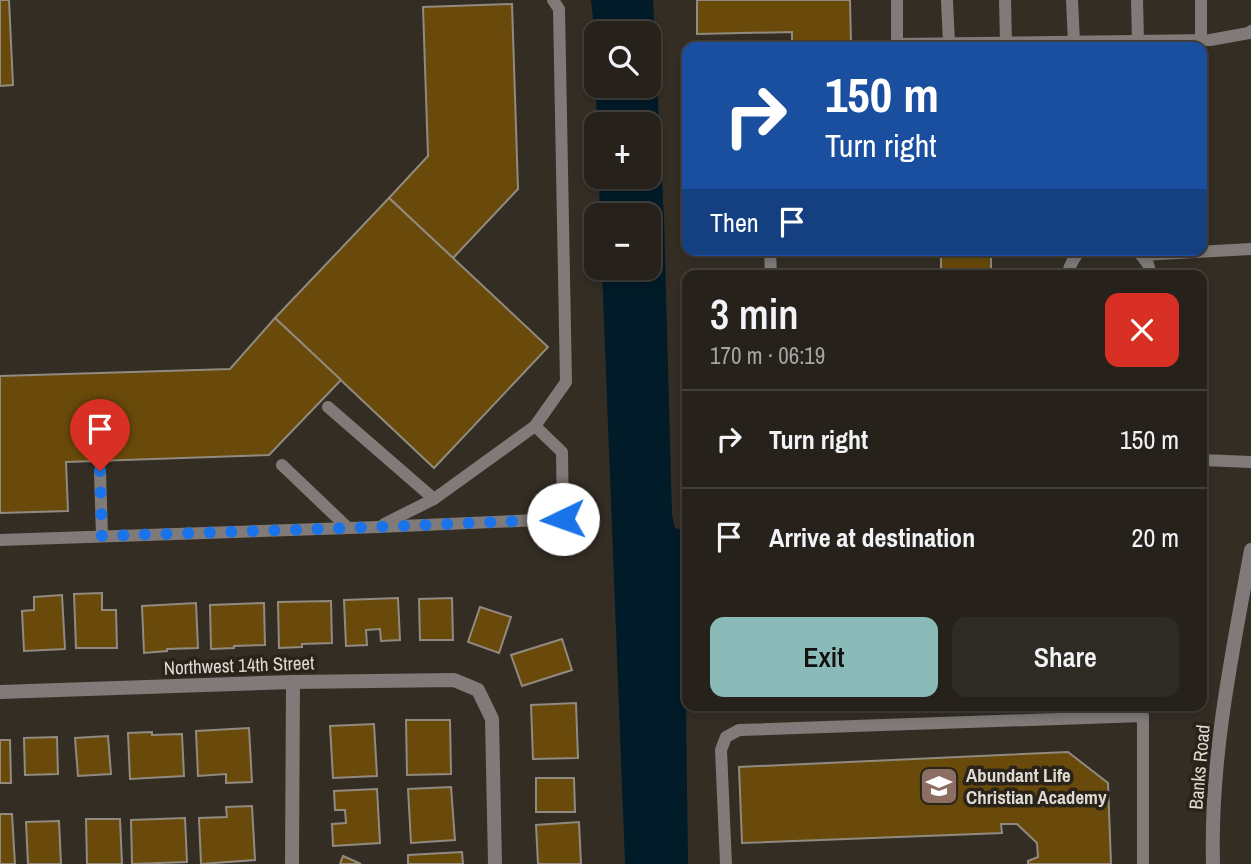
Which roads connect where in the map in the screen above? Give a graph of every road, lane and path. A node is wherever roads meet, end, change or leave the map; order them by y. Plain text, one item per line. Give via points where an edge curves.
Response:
1 (553, 0) edge
2 (897, 0) edge
3 (947, 0) edge
4 (1004, 0) edge
5 (1072, 0) edge
6 (1137, 0) edge
7 (1201, 0) edge
8 (1251, 31) edge
9 (1202, 40) junction
10 (1138, 41) junction
11 (897, 42) edge
12 (949, 42) edge
13 (1006, 42) edge
14 (1074, 42) joint
15 (1251, 249) edge
16 (1207, 250) edge
17 (328, 407) dead end
18 (535, 426) junction
19 (1207, 460) edge
20 (1251, 462) edge
21 (282, 465) dead end
22 (100, 471) dead end
23 (434, 499) junction
24 (378, 527) junction
25 (348, 528) junction
26 (102, 536) junction
27 (0, 540) edge
28 (1251, 550) edge
29 (293, 682) junction
30 (0, 692) edge
31 (292, 864) edge
32 (495, 864) edge
33 (726, 864) edge
34 (1143, 864) edge
35 (1213, 864) edge

1 - 18 lane via 559,9 566,382
2 - 11 lane
3 - 12 lane
4 - 13 lane
5 - 14 lane
6 - 10 lane
7 - 9 lane
8 - 9 lane
9 - 10 lane
10 - 14 lane
15 - 16 lane
17 - 23 lane
18 - 23 lane
18 - 24 lane via 562,452 563,519
19 - 20 lane
21 - 25 lane
22 - 26 lane
23 - 24 lane
24 - 25 lane
25 - 26 lane
26 - 27 lane
28 - 35 street, Banks Road via 1217,759
29 - 30 street, Northwest 14th Street
29 - 31 street
29 - 32 street, Northwest 14th Street via 454,680 478,690 492,719
33 - 34 lane via 721,750 726,737 739,730 1143,716

